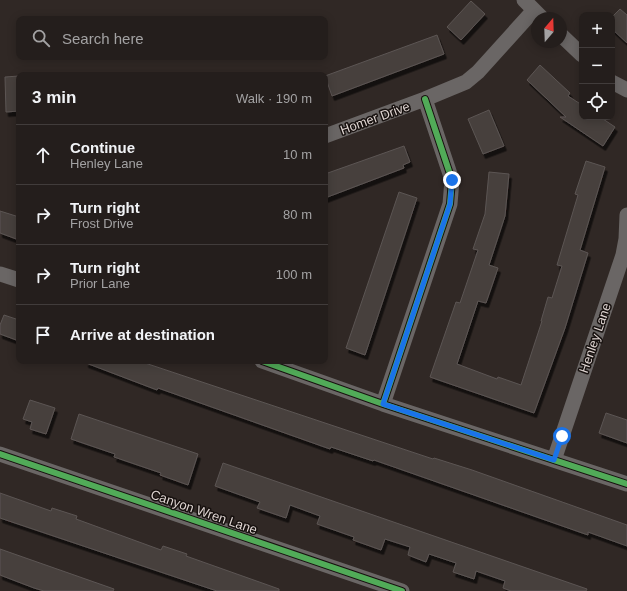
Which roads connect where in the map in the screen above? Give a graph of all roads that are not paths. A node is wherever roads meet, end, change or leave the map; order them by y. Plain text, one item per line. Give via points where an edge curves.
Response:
1 (533, 10) edge
2 (567, 40) edge
3 (579, 51) edge
4 (615, 84) edge
5 (627, 90) edge
6 (425, 99) junction
7 (328, 135) edge
8 (627, 215) edge
9 (0, 274) edge
10 (16, 279) edge
11 (270, 364) edge
12 (383, 404) junction
13 (0, 454) edge
14 (554, 460) junction
15 (627, 484) edge
16 (402, 591) edge

1 - 6 street, Homer Drive via 478,72 461,84
2 - 3 street
4 - 5 street
6 - 7 street, Homer Drive
6 - 12 street via 452,180 451,198
8 - 14 street, Henley Lane via 623,255
9 - 10 street
11 - 12 street
12 - 14 street
13 - 16 street, Canyon Wren Lane
14 - 15 street

